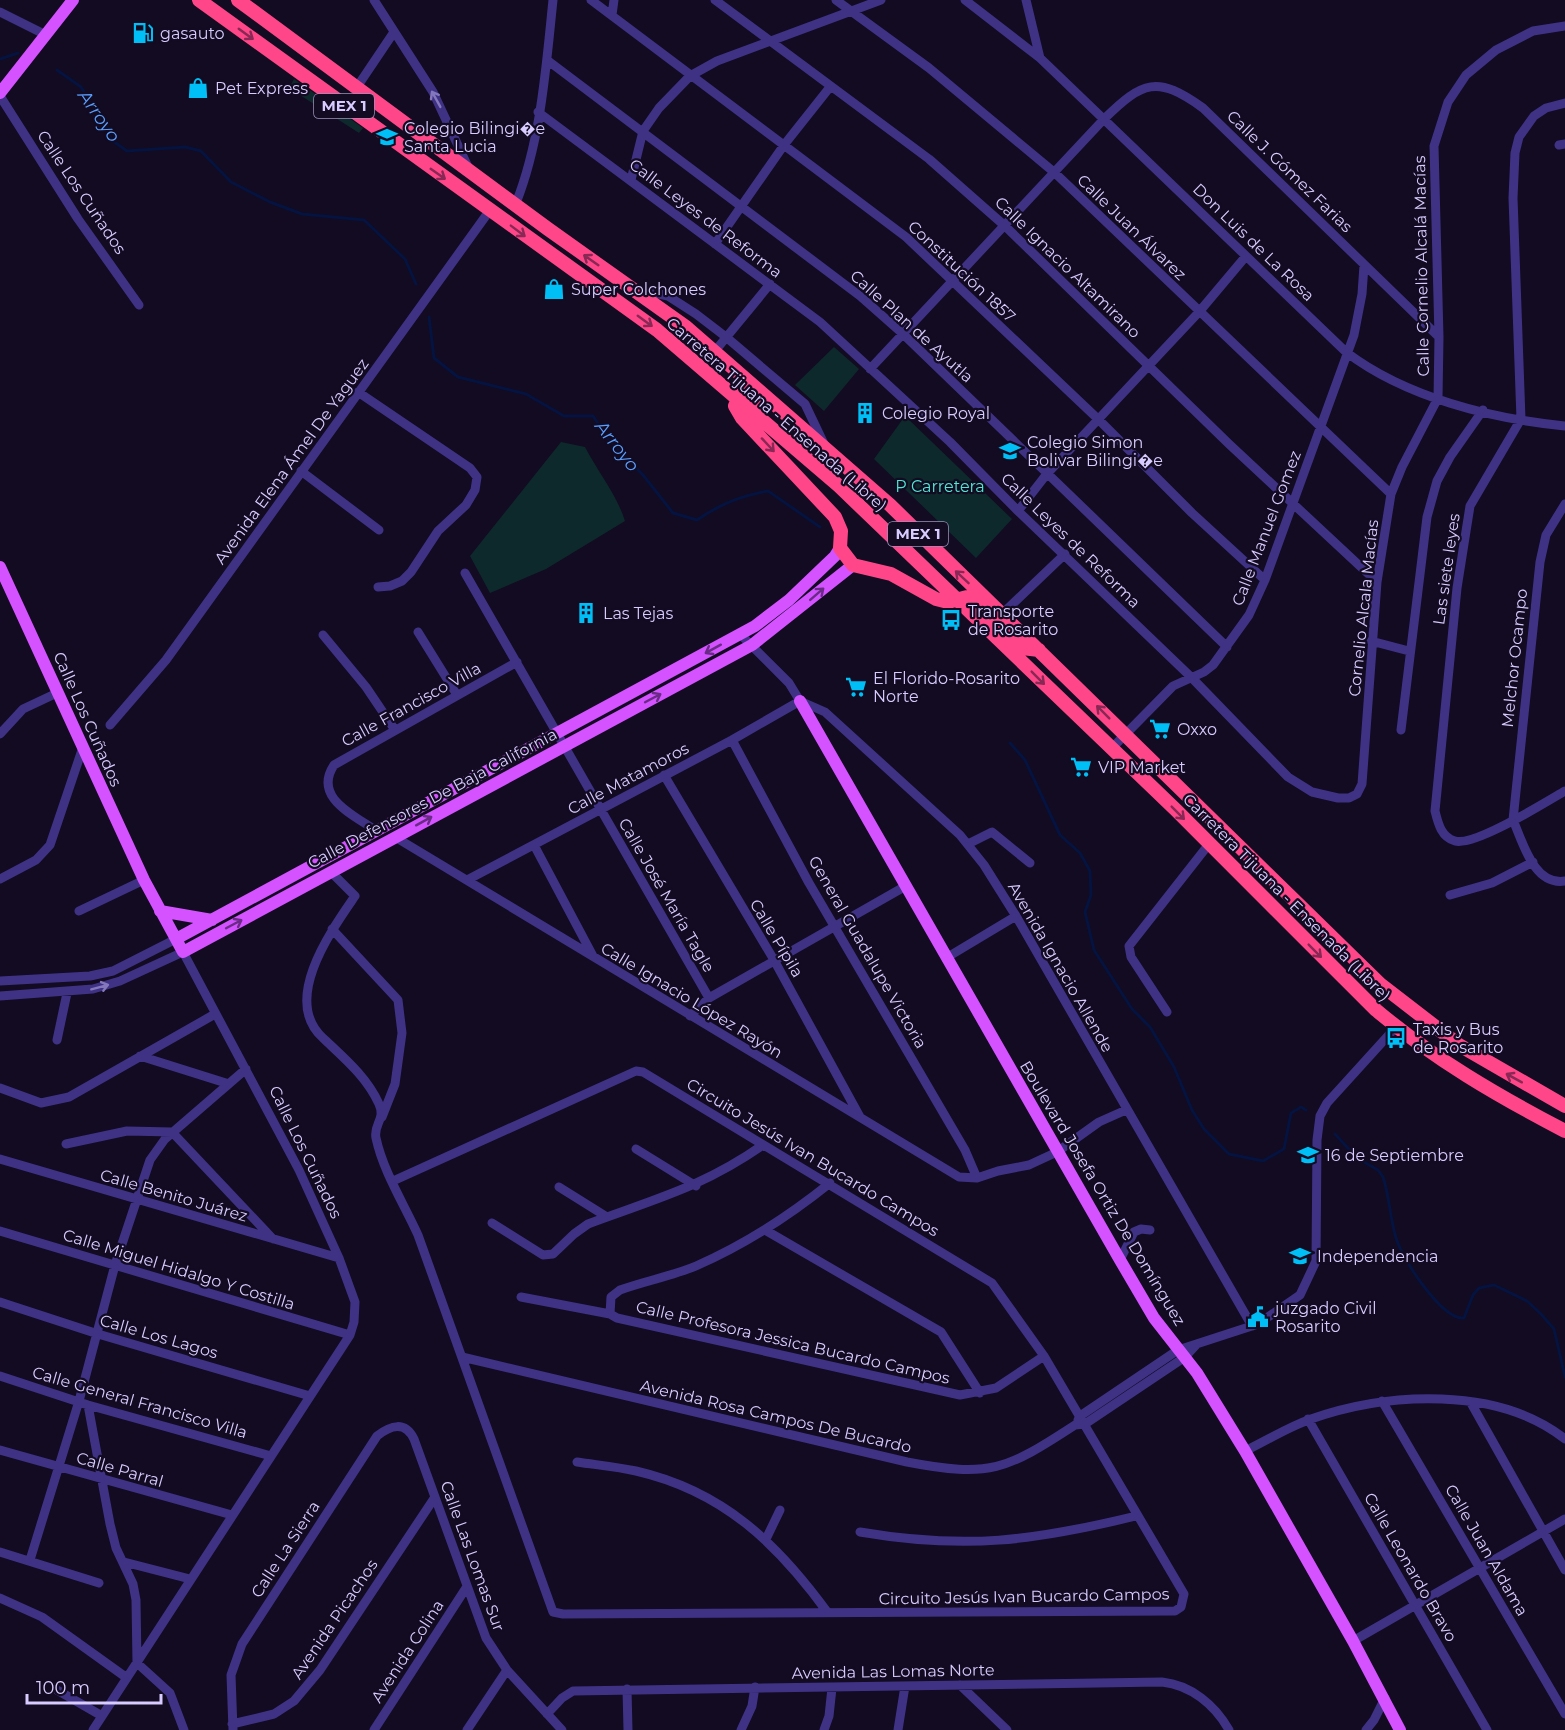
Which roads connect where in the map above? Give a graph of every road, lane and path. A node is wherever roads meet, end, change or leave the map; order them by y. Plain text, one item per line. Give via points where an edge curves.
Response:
1 (73, 0) edge
2 (199, 0) edge
3 (238, 0) edge
4 (374, 0) edge
5 (553, 0) edge
6 (591, 0) edge
7 (614, 0) edge
8 (715, 0) edge
9 (836, 0) edge
10 (881, 0) edge
11 (965, 0) edge
12 (1026, 0) edge
13 (851, 11) junction
14 (0, 12) edge
15 (612, 15) junction
16 (1565, 26) edge
17 (394, 32) junction
18 (46, 35) junction
19 (771, 41) junction
20 (1040, 58) junction
21 (547, 60) junction
22 (690, 76) junction
23 (357, 87) junction
24 (830, 87) junction
25 (0, 95) edge
26 (1565, 103) edge
27 (538, 112) junction
28 (1104, 119) junction
29 (643, 131) junction
30 (784, 145) junction
31 (470, 171) junction
32 (1055, 173) junction
33 (631, 180) junction
34 (516, 203) junction
35 (741, 204) junction
36 (490, 210) junction
37 (1005, 226) junction
38 (548, 229) junction
39 (715, 244) junction
40 (545, 251) junction
41 (1246, 256) junction
42 (1364, 265) junction
43 (953, 280) junction
44 (770, 284) junction
45 (633, 289) junction
46 (139, 305) dead end
47 (1199, 312) junction
48 (903, 334) junction
49 (726, 337) junction
50 (1439, 337) junction
51 (715, 351) junction
52 (1346, 352) junction
53 (1147, 365) junction
54 (870, 369) junction
55 (358, 392) junction
56 (1438, 398) junction
57 (737, 400) junction
58 (1483, 410) junction
59 (1521, 419) junction
60 (1099, 420) junction
61 (1565, 426) edge
62 (1320, 427) junction
63 (807, 436) junction
64 (827, 451) junction
65 (301, 471) junction
66 (1046, 475) junction
67 (1391, 494) junction
68 (1293, 504) junction
69 (1565, 504) edge
70 (1018, 511) junction
71 (379, 530) dead end
72 (840, 548) junction
73 (1065, 554) junction
74 (854, 566) junction
75 (0, 567) edge
76 (465, 573) dead end
77 (1265, 580) junction
78 (1377, 582) junction
79 (378, 587) dead end
80 (958, 600) junction
81 (1002, 614) junction
82 (418, 632) dead end
83 (740, 634) junction
84 (323, 635) dead end
85 (1371, 641) junction
86 (752, 645) junction
87 (1227, 647) junction
88 (1039, 650) junction
89 (1409, 651) junction
90 (517, 662) junction
91 (1191, 677) junction
92 (57, 693) junction
93 (458, 695) junction
94 (625, 697) junction
95 (800, 700) junction
96 (633, 709) junction
97 (110, 725) dead end
98 (395, 730) junction
99 (1401, 730) dead end
100 (557, 732) junction
101 (1125, 733) junction
102 (0, 734) edge
103 (732, 740) junction
104 (564, 745) junction
105 (83, 747) junction
106 (1112, 748) junction
107 (664, 775) junction
108 (1565, 790) edge
109 (1357, 794) joint
110 (601, 809) junction
111 (1513, 820) junction
112 (388, 822) junction
113 (375, 830) junction
114 (395, 837) junction
115 (968, 844) junction
116 (1209, 844) junction
117 (534, 845) junction
118 (1533, 862) junction
119 (1030, 863) dead end
120 (331, 872) junction
121 (0, 879) edge
122 (469, 879) junction
123 (144, 880) junction
124 (1565, 881) edge
125 (904, 886) junction
126 (1450, 895) dead end
127 (79, 911) dead end
128 (160, 911) junction
129 (1016, 916) junction
130 (212, 920) junction
131 (835, 926) junction
132 (332, 929) junction
133 (176, 939) junction
134 (183, 952) junction
135 (594, 958) junction
136 (946, 958) junction
137 (774, 960) junction
138 (113, 970) junction
139 (21, 979) junction
140 (0, 981) edge
141 (120, 981) junction
142 (67, 993) junction
143 (21, 994) junction
144 (0, 996) edge
145 (709, 998) junction
146 (1167, 1012) dead end
147 (215, 1014) junction
148 (690, 1016) junction
149 (1396, 1027) junction
150 (57, 1040) dead end
151 (140, 1056) junction
152 (246, 1069) junction
153 (229, 1084) junction
154 (0, 1088) edge
155 (1565, 1106) edge
156 (1126, 1110) junction
157 (382, 1117) junction
158 (862, 1119) junction
159 (1565, 1131) edge
160 (172, 1132) junction
161 (66, 1144) dead end
162 (763, 1145) junction
163 (636, 1149) dead end
164 (1057, 1152) junction
165 (0, 1159) edge
166 (977, 1178) junction
167 (393, 1181) junction
168 (830, 1183) junction
169 (559, 1186) dead end
170 (696, 1186) junction
171 (136, 1199) junction
172 (607, 1217) junction
173 (492, 1223) dead end
174 (765, 1230) junction
175 (1150, 1230) dead end
176 (0, 1231) edge
177 (275, 1240) junction
178 (339, 1258) junction
179 (1120, 1260) junction
180 (116, 1266) junction
181 (521, 1297) dead end
182 (0, 1302) edge
183 (610, 1314) junction
184 (1252, 1326) junction
185 (98, 1334) junction
186 (350, 1335) junction
187 (1181, 1354) junction
188 (1044, 1356) junction
189 (462, 1358) junction
190 (0, 1376) edge
191 (980, 1393) junction
192 (310, 1396) junction
193 (1382, 1401) junction
194 (84, 1403) junction
195 (1471, 1403) junction
196 (1308, 1419) junction
197 (1080, 1421) junction
198 (414, 1439) joint
199 (1565, 1439) edge
200 (0, 1450) edge
201 (1245, 1451) junction
202 (271, 1456) junction
203 (577, 1462) dead end
204 (58, 1468) junction
205 (103, 1481) junction
206 (435, 1497) junction
207 (780, 1510) dead end
208 (232, 1515) junction
209 (1136, 1516) junction
210 (1565, 1519) edge
211 (860, 1532) dead end
212 (1542, 1532) junction
213 (766, 1539) junction
214 (0, 1552) edge
215 (30, 1560) junction
216 (123, 1562) junction
217 (1479, 1569) junction
218 (1565, 1570) edge
219 (190, 1579) junction
220 (99, 1583) dead end
221 (466, 1588) junction
222 (0, 1598) edge
223 (1415, 1606) junction
224 (828, 1613) junction
225 (1353, 1641) junction
226 (137, 1663) junction
227 (507, 1670) junction
228 (127, 1678) junction
229 (960, 1685) junction
230 (904, 1686) junction
231 (755, 1687) junction
232 (832, 1688) junction
233 (627, 1689) junction
234 (57, 1690) dead end
235 (1385, 1698) junction
236 (547, 1714) junction
237 (1565, 1714) edge
238 (102, 1716) junction
239 (232, 1727) edge
240 (559, 1729) edge
241 (93, 1730) edge
242 (184, 1730) edge
243 (374, 1730) edge
244 (467, 1730) edge
245 (628, 1730) edge
246 (741, 1730) edge
247 (824, 1730) edge
248 (898, 1730) edge
249 (1007, 1730) edge
250 (1228, 1730) edge
251 (1366, 1730) edge
252 (1400, 1730) edge
253 (1486, 1730) edge

1 - 18 main road
2 -> 36 highway, Carretera Tijuana - Ensenada (Libre) / MEX 1
3 - 23 highway, Carretera Tijuana - Ensenada (Libre) / MEX 1
4 - 17 street
5 - 21 street
6 - 15 street, Constitución 1857
7 - 15 street
8 - 19 street, Calle Ignacio Altamirano
9 - 13 street, Calle Juan Álvarez
10 - 13 street
11 - 20 street, Don Luis de La Rosa
12 - 20 street
13 - 19 street
13 - 32 street, Calle Juan Álvarez via 929,68
14 - 18 street
15 - 22 street, Constitución 1857
16 - 50 street, Calle Cornelio Alcalá Macías via 1533,31 1496,50 1466,75 1448,102 1434,146
17 - 23 street
31 -> 17 street via 433,92
18 - 25 main road
19 - 22 street via 717,61
19 - 24 street, Calle Ignacio Altamirano
20 - 28 street, Don Luis de La Rosa
21 - 27 street
21 - 29 street, Calle Plan de Ayutla
22 - 29 street
22 - 30 street, Constitución 1857
23 - 31 highway, Carretera Tijuana - Ensenada (Libre) / MEX 1
24 - 30 street
24 - 37 street, Calle Ignacio Altamirano via 929,159
25 - 46 street, Calle Los Cuñados via 78,219
26 - 59 street via 1534,116 1519,137 1515,153 1513,198
27 - 33 street, Calle Leyes de Reforma
27 - 34 street via 530,163
28 - 32 street, Calle J. Gómez Farias
28 - 41 street, Don Luis de La Rosa
28 - 42 street, Calle J. Gómez Farias via 1126,96 1147,87 1179,91 1203,108
29 - 33 street
29 - 35 street, Calle Plan de Ayutla
30 - 35 street
30 - 43 street, Constitución 1857 via 906,237
31 - 34 highway, Carretera Tijuana - Ensenada (Libre) / MEX 1
32 - 37 street, Calle J. Gómez Farias
32 - 47 street, Calle Juan Álvarez
33 - 39 street, Calle Leyes de Reforma
34 - 38 highway, Carretera Tijuana - Ensenada (Libre) / MEX 1
35 - 39 street
35 - 48 street, Calle Plan de Ayutla
36 -> 40 highway, Carretera Tijuana - Ensenada (Libre) / MEX 1
36 - 55 street, Avenida Elena Ámel De Yaguez
37 - 43 street, Calle J. Gómez Farias
37 - 53 street, Calle Ignacio Altamirano
38 - 40 highway
45 -> 38 highway, Carretera Tijuana - Ensenada (Libre) / MEX 1
39 - 44 street, Calle Leyes de Reforma
40 -> 57 highway, Carretera Tijuana - Ensenada (Libre) / MEX 1 via 657,330
41 - 47 street
41 - 52 street, Don Luis de La Rosa
42 - 50 street, Calle J. Gómez Farias
42 - 52 street, Calle Manuel Gomez via 1358,317
43 - 48 street, Calle J. Gómez Farias
43 - 60 street, Constitución 1857
44 - 49 street
44 - 54 street, Calle Leyes de Reforma via 820,322
45 - 49 street via 668,296
45 - 51 highway, Carretera Tijuana - Ensenada (Libre) / MEX 1
47 - 53 street
47 - 62 street, Calle Juan Álvarez
48 - 54 street, Calle J. Gómez Farias
48 - 66 street, Calle Plan de Ayutla
49 - 51 street
49 - 64 street via 805,404
50 - 56 street, Calle Cornelio Alcalá Macías
51 - 63 highway, Carretera Tijuana - Ensenada (Libre) / MEX 1
52 - 56 street, Don Luis de La Rosa via 1394,383
52 - 62 street, Calle Manuel Gomez
53 - 60 street
53 - 68 street, Calle Ignacio Altamirano
54 - 70 street, Calle Leyes de Reforma
55 - 65 street, Avenida Elena Ámel De Yaguez
55 - 79 street via 470,468 477,477 476,490 466,505 438,531 411,572 402,581
56 - 58 street, Don Luis de La Rosa
56 - 67 street, Cornelio Alcala Macías
57 - 63 highway via 741,394 752,397 791,432
57 -> 72 highway via 735,406 742,418 835,517 841,531
57 - 80 highway, Carretera Tijuana - Ensenada (Libre) / MEX 1 via 839,486
58 - 59 street, Don Luis de La Rosa
58 - 89 street via 1437,481 1421,549
59 - 61 street, Don Luis de La Rosa
59 - 111 street, Las siete leyes via 1470,506 1456,588 1435,811 1438,825 1456,841 1467,842
60 - 66 street
60 - 77 street, Constitución 1857
62 - 67 street, Calle Juan Álvarez
62 - 68 street, Calle Manuel Gomez
63 - 64 highway, Carretera Tijuana - Ensenada (Libre) / MEX 1
81 -> 64 highway, Carretera Tijuana - Ensenada (Libre) / MEX 1 via 890,505
65 - 71 street
65 - 97 street, Avenida Elena Ámel De Yaguez via 166,660
66 - 70 street
66 - 87 street, Calle Plan de Ayutla
67 - 78 street, Cornelio Alcala Macías
68 - 77 street, Calle Manuel Gomez
68 - 78 street, Calle Ignacio Altamirano
69 - 111 street, Melchor Ocampo via 1546,535 1540,562
70 - 73 street, Calle Leyes de Reforma
72 - 74 highway
72 - 83 main road, Calle Defensores De Baja California via 789,600
73 - 81 street
73 - 91 street, Calle Leyes de Reforma
74 - 80 highway via 891,574 936,599
86 -> 74 main road, Calle Defensores De Baja California
75 - 92 main road, Calle Los Cuñados
76 - 90 street
77 - 87 street, Calle Manuel Gomez via 1249,615
78 - 85 street, Cornelio Alcala Macías
80 - 88 highway via 963,596 971,600 1022,648
80 -> 106 highway, Carretera Tijuana - Ensenada (Libre) / MEX 1
81 - 88 highway, Carretera Tijuana - Ensenada (Libre) / MEX 1
82 - 93 street
83 - 86 street, Avenida Ignacio Allende
83 -> 94 main road, Calle Defensores De Baja California
84 - 98 street
85 - 89 street
85 - 109 street, Cornelio Alcala Macías via 1362,784
86 - 95 street, Avenida Ignacio Allende
96 -> 86 main road, Calle Defensores De Baja California
87 - 91 street, Calle Manuel Gomez via 1213,665
101 -> 88 highway, Carretera Tijuana - Ensenada (Libre) / MEX 1
89 - 99 street
90 - 93 street, Calle Francisco Villa
90 - 100 street
91 - 101 street, Calle Manuel Gomez via 1173,686
91 - 109 street, Calle Leyes de Reforma via 1297,783 1329,797 1349,798
92 - 102 street via 22,709
92 - 105 main road, Calle Los Cuñados
93 - 98 street, Calle Francisco Villa
94 - 96 street
94 - 100 main road, Calle Defensores De Baja California
95 - 103 street, Calle Matamoros
95 - 115 street, Avenida Ignacio Allende via 818,706
95 - 125 main road, Boulevard Josefa Ortiz De Domínguez
96 - 104 main road, Calle Defensores De Baja California
98 - 113 street, Calle Francisco Villa via 334,765 327,783 335,802
100 - 104 street
100 - 112 main road, Calle Defensores De Baja California
101 - 106 street, Calle Manuel Gomez
155 -> 101 highway, Carretera Tijuana - Ensenada (Libre) / MEX 1 via 1459,1045 1380,984
103 - 107 street, Calle Matamoros
103 - 131 street, General Guadalupe Victoria
104 - 110 street, Calle José María Tagle
114 -> 104 main road, Calle Defensores De Baja California
105 - 121 street via 50,845 36,860
105 - 123 main road, Calle Los Cuñados
106 -> 116 highway, Carretera Tijuana - Ensenada (Libre) / MEX 1
107 - 110 street, Calle Matamoros
107 - 137 street, Calle Pípila
108 - 111 street, Las siete leyes
110 - 117 street, Calle Matamoros
110 - 145 street, Calle José María Tagle
111 - 118 street
112 - 113 main road, Calle Defensores De Baja California
112 - 114 main road
113 - 130 main road, Calle Defensores De Baja California
114 - 120 main road, Calle Defensores De Baja California
114 - 122 street, Calle Ignacio López Rayón
115 - 119 street via 992,832
115 - 129 street, Avenida Ignacio Allende
116 - 146 street via 1129,946 1131,957
116 -> 149 highway, Carretera Tijuana - Ensenada (Libre) / MEX 1
117 - 122 street, Calle Matamoros
117 - 135 street
118 - 124 street via 1543,877 1552,882
118 - 126 street via 1492,883
120 - 132 street, Circuito Jesús Ivan Bucardo Campos via 355,896
134 -> 120 main road, Calle Defensores De Baja California
122 - 135 street, Calle Ignacio López Rayón
123 - 127 street
123 - 128 main road, Calle Los Cuñados
125 - 131 street
125 - 136 main road, Boulevard Josefa Ortiz De Domínguez
128 - 130 main road
128 - 133 main road, Calle Los Cuñados
129 - 136 street
129 - 156 street, Avenida Ignacio Allende
130 - 133 main road, Calle Defensores De Baja California
131 - 137 street
131 - 166 street, General Guadalupe Victoria via 965,1150
132 - 157 street via 398,1000 402,1033 395,1084
132 - 157 street, Circuito Jesús Ivan Bucardo Campos via 313,971 305,1004 312,1025 357,1071 376,1098
133 - 134 main road, Calle Los Cuñados
133 - 138 street, Calle Defensores De Baja California
134 - 141 street, Calle Defensores De Baja California
134 - 147 street, Calle Los Cuñados
135 - 148 street, Calle Ignacio López Rayón
136 - 164 main road, Boulevard Josefa Ortiz De Domínguez
137 - 145 street
137 - 158 street, Calle Pípila
138 - 139 street, Calle Defensores De Baja California via 84,976
138 - 141 street
139 - 140 street, Calle Defensores De Baja California
139 - 143 street
142 -> 141 street, Calle Defensores De Baja California
142 - 143 street, Calle Defensores De Baja California
142 - 150 street
143 - 144 street, Calle Defensores De Baja California
145 - 148 street
147 - 151 street
147 - 152 street, Calle Los Cuñados
148 - 158 street, Calle Ignacio López Rayón
149 - 159 highway, Carretera Tijuana - Ensenada (Libre) / MEX 1 via 1469,1079
149 - 184 street via 1327,1103 1320,1116 1316,1261 1310,1278 1300,1295
151 - 153 street
151 - 154 street via 69,1097 41,1103
152 - 153 street
152 - 178 street, Calle Los Cuñados
153 - 160 street
156 - 164 street via 1090,1128
156 - 184 street, Avenida Ignacio Allende
157 - 167 street, Circuito Jesús Ivan Bucardo Campos via 375,1135
158 - 166 street, Calle Ignacio López Rayón via 950,1173
160 - 161 street via 127,1131
160 - 171 street via 156,1149
160 - 177 street
162 - 167 street, Circuito Jesús Ivan Bucardo Campos via 636,1071
162 - 168 street, Circuito Jesús Ivan Bucardo Campos
162 - 170 street via 730,1169
163 - 170 street
164 - 166 street via 1029,1165
164 - 179 main road, Boulevard Josefa Ortiz De Domínguez
165 - 171 street, Calle Benito Juárez
167 - 189 street, Circuito Jesús Ivan Bucardo Campos via 418,1235
168 - 174 street, Calle Profesora Jessica Bucardo Campos
168 - 188 street, Circuito Jesús Ivan Bucardo Campos via 992,1283
169 - 172 street
170 - 172 street
171 - 177 street, Calle Benito Juárez
171 - 180 street
172 - 173 street via 581,1229 548,1255
174 - 183 street, Calle Profesora Jessica Bucardo Campos via 694,1267 620,1290 611,1297
174 - 191 street via 941,1332
175 - 179 street via 1134,1232
176 - 180 street, Calle Miguel Hidalgo Y Costilla
177 - 178 street, Calle Benito Juárez
178 - 186 street, Calle Los Cuñados via 355,1302
179 - 187 main road, Boulevard Josefa Ortiz De Domínguez via 1154,1318
180 - 185 street
180 - 186 street, Calle Miguel Hidalgo Y Costilla
181 - 183 street
182 - 185 street, Calle Los Lagos
183 - 191 street, Calle Profesora Jessica Bucardo Campos via 942,1393
184 - 187 street, Avenida Rosa Campos De Bucardo via 1197,1344
185 - 192 street, Calle Los Lagos
185 - 194 street
186 - 192 street, Calle Los Cuñados
187 - 197 street, Avenida Rosa Campos De Bucardo
187 - 201 main road, Boulevard Josefa Ortiz De Domínguez
188 - 191 street, Calle Profesora Jessica Bucardo Campos via 996,1388
188 - 197 street, Circuito Jesús Ivan Bucardo Campos
189 - 197 street, Avenida Rosa Campos De Bucardo via 810,1441 962,1470 1002,1467 1031,1454
189 - 224 street, Circuito Jesús Ivan Bucardo Campos via 553,1612
190 - 194 street, Calle General Francisco Villa
192 - 202 street, Calle Los Cuñados
193 - 195 street via 1419,1398
193 - 196 street
193 - 217 street, Calle Juan Aldama
194 - 202 street, Calle General Francisco Villa
194 - 204 street
194 - 205 street
195 - 199 street via 1526,1414
195 - 212 street
196 - 201 street
196 - 223 street, Calle Leonardo Bravo
197 - 209 street, Circuito Jesús Ivan Bucardo Campos
198 - 206 street, Calle Las Lomas Sur
198 - 239 street, Calle La Sierra via 396,1425 377,1436 242,1644 231,1675
200 - 204 street, Calle Parral
201 - 225 main road, Boulevard Josefa Ortiz De Domínguez
202 - 208 street, Calle Los Cuñados
203 - 213 street via 636,1471 669,1482 742,1518
204 - 205 street, Calle Parral
204 - 215 street
205 - 208 street, Calle Parral
205 - 216 street via 112,1532
206 - 221 street, Calle Las Lomas Sur
206 - 239 street, Avenida Picachos via 320,1670 294,1701 274,1714
207 - 213 street
208 - 219 street, Calle Los Cuñados
209 - 211 street via 1049,1536 989,1542 902,1539
209 - 224 street, Circuito Jesús Ivan Bucardo Campos via 1184,1594 1181,1607 1175,1611
210 - 212 street
212 - 217 street
212 - 218 street
213 - 224 street
214 - 215 street
215 - 220 street
216 - 219 street
216 - 226 street via 136,1600
217 - 223 street
217 - 237 street, Calle Juan Aldama
219 - 226 street, Calle Los Cuñados
221 - 227 street, Calle Las Lomas Sur via 486,1638
221 - 243 street, Avenida Colina
222 - 228 street via 42,1617
223 - 225 street
223 - 253 street, Calle Leonardo Bravo
225 - 235 main road, Boulevard Josefa Ortiz De Domínguez
226 - 228 street, Calle Los Cuñados
226 - 242 street via 170,1693
227 - 236 street, Calle Las Lomas Sur
227 - 244 street
228 - 238 street, Calle Los Cuñados
229 - 230 street, Avenida Las Lomas Norte
229 - 249 street
229 - 250 street, Avenida Las Lomas Norte via 1172,1683 1202,1698
230 - 232 street, Avenida Las Lomas Norte
230 - 248 street
231 - 232 street, Avenida Las Lomas Norte
231 - 233 street, Avenida Las Lomas Norte
231 - 246 street via 752,1706
232 - 247 street
233 - 236 street, Avenida Las Lomas Norte via 573,1691
233 - 245 street
234 - 238 street
235 - 251 street
235 - 252 main road, Boulevard Josefa Ortiz De Domínguez
236 - 240 street, Calle Las Lomas Sur
238 - 241 street, Calle Los Cuñados

